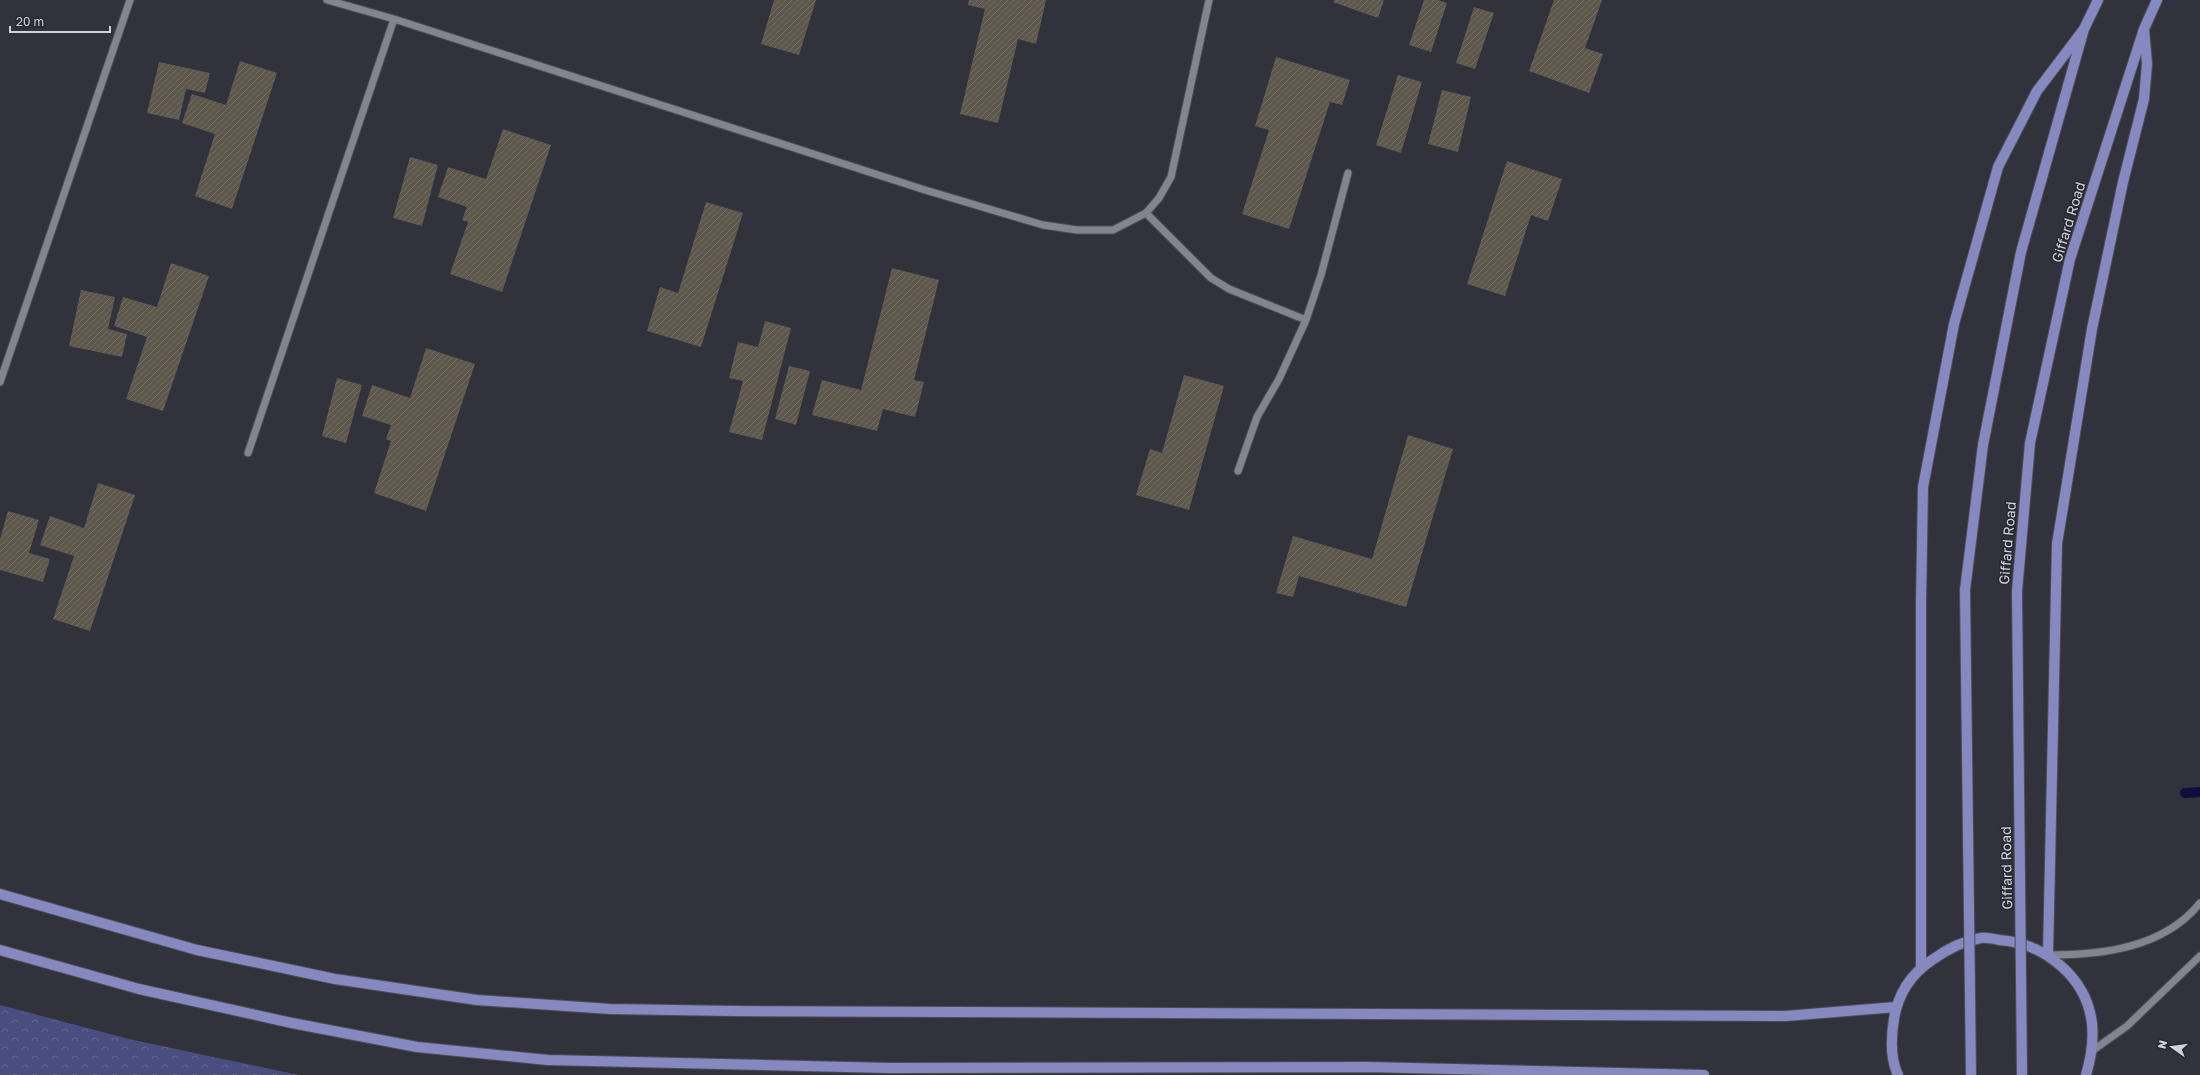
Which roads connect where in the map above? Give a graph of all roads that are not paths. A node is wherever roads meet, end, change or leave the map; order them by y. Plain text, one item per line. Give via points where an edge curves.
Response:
1 (130, 0) edge
2 (327, 0) edge
3 (1209, 0) edge
4 (2098, 0) edge
5 (2157, 0) edge
6 (394, 19) junction
7 (2084, 29) junction
8 (2144, 29) junction
9 (1348, 173) dead end
10 (1146, 213) junction
11 (1306, 320) junction
12 (0, 382) edge
13 (248, 453) dead end
14 (1238, 471) dead end
15 (0, 894) edge
16 (2200, 903) edge
17 (0, 950) edge
18 (2048, 954) junction
19 (2200, 956) edge
20 (1921, 967) junction
21 (1896, 1007) junction
22 (2092, 1051) junction
23 (1367, 1067) junction
24 (1384, 1075) edge
25 (1704, 1075) edge
26 (1898, 1075) edge
27 (1971, 1075) edge
28 (2022, 1075) edge
29 (2086, 1075) edge

1 - 12 street
2 - 6 street
3 - 10 street via 1171,177 1159,198
4 - 7 main road
5 - 8 main road, Giffard Road
6 - 10 street via 910,185 1043,225 1077,230 1113,230
6 - 13 street
7 - 20 main road via 2037,91 1998,167 1954,324 1923,487
7 - 27 main road, bridge via 2021,252 1983,445 1965,590
8 - 18 main road, Giffard Road via 2147,64 2144,99 2123,182 2092,329 2057,544
8 - 28 main road, Giffard Road, bridge via 2070,259 2030,443 2017,591
9 - 11 street
10 - 11 street via 1211,278 1229,289
11 - 14 street via 1279,379 1257,417
15 - 21 main road via 197,950 334,979 477,1000 610,1009 1786,1016
16 - 18 street via 2176,926 2140,942 2111,951 2081,955
17 - 23 main road via 139,989 292,1023 417,1046 548,1060 889,1068
18 - 20 main road via 2017,941 1982,938 1949,948
18 - 22 main road via 2069,973 2084,996 2092,1023
19 - 22 street via 2127,1026
20 - 21 main road via 1906,985
21 - 26 main road via 1891,1037 1894,1068
22 - 29 main road
23 - 24 main road
23 - 25 main road

